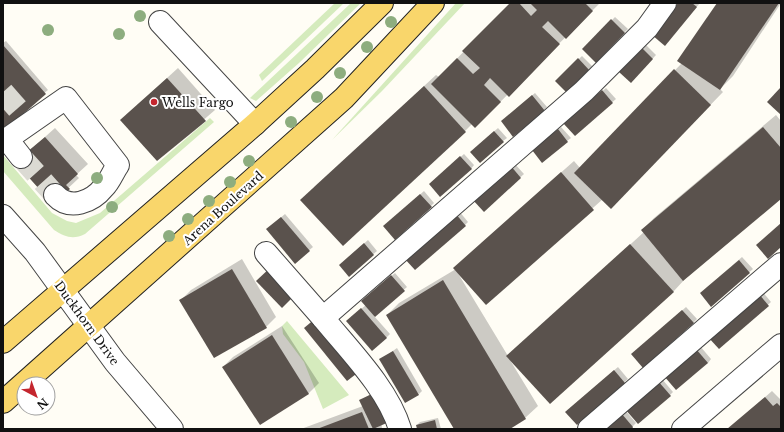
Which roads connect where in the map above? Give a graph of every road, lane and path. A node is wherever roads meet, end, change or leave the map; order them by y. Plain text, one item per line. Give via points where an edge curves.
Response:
1 (382, 3) edge
2 (433, 3) edge
3 (665, 3) edge
4 (160, 22) dead end
5 (62, 93) junction
6 (255, 124) junction
7 (3, 135) edge
8 (21, 157) tunnel mouth
9 (55, 195) tunnel mouth
10 (3, 216) edge
11 (266, 253) dead end
12 (781, 264) edge
13 (63, 291) junction
14 (323, 318) junction
15 (89, 326) junction
16 (3, 342) edge
17 (780, 348) edge
18 (3, 402) edge
19 (172, 429) edge
20 (400, 429) edge
21 (589, 429) edge
22 (683, 429) edge

1 - 6 main road
2 - 15 main road, Arena Boulevard via 344,98
3 - 14 street via 647,28 584,91
4 - 6 street
5 - 7 street
5 - 8 street via 7,139
5 - 9 street via 118,165 104,187 92,197 74,205 63,203
6 - 13 main road
10 - 13 street, Duckhorn Drive via 35,252
11 - 14 street
12 - 21 street
13 - 15 street, Duckhorn Drive
13 - 16 main road
14 - 20 street via 370,374 397,418
15 - 18 main road, Arena Boulevard
15 - 19 street, Duckhorn Drive
17 - 22 street

